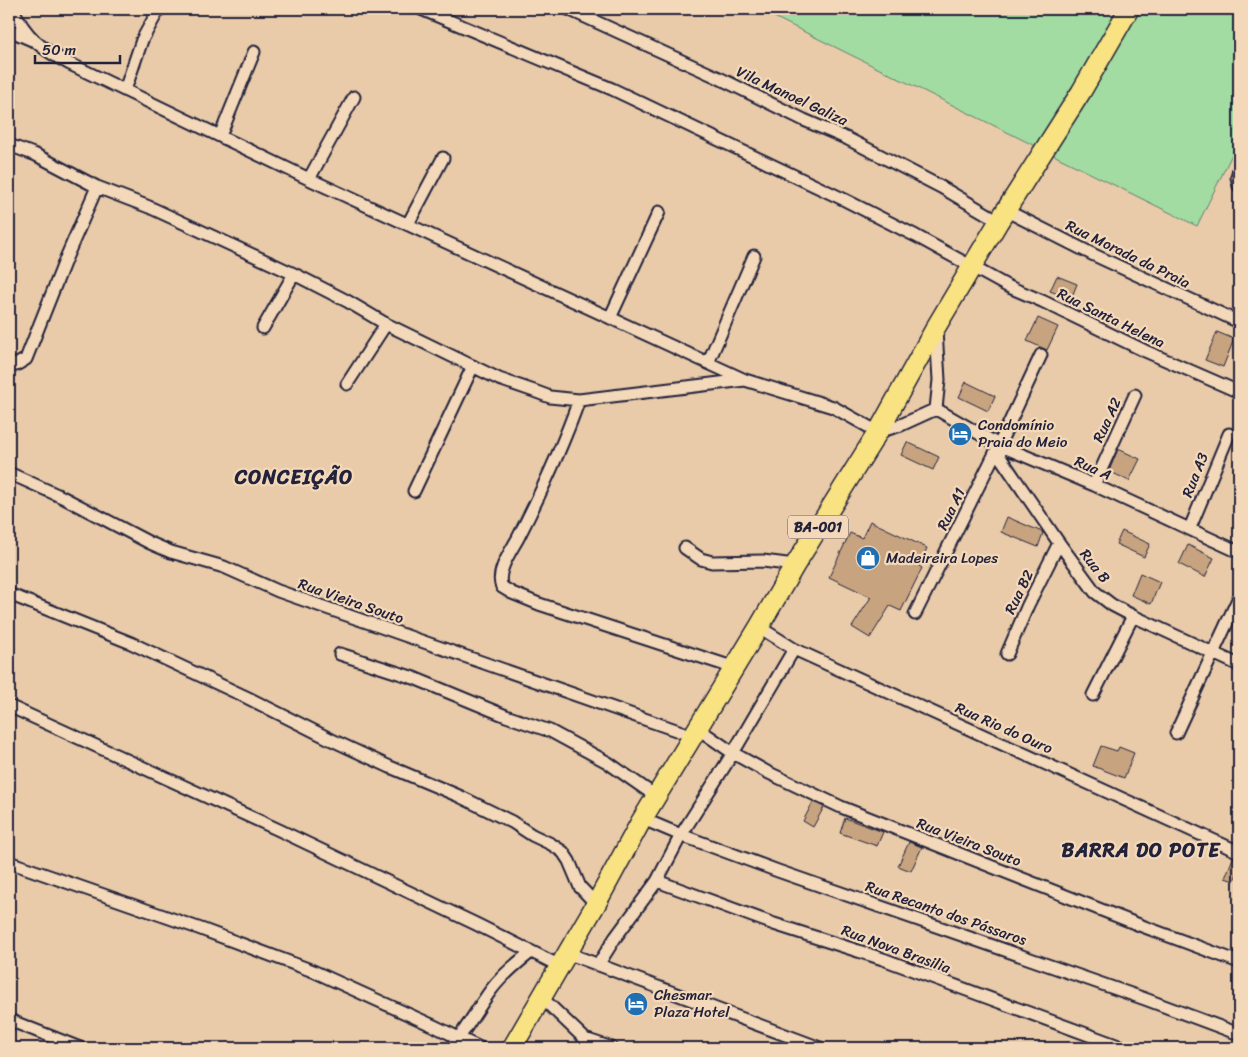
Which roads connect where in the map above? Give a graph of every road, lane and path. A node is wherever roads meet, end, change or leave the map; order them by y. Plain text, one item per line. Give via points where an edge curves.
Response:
1 (13, 9) edge
2 (159, 9) edge
3 (421, 9) edge
4 (568, 9) edge
5 (1130, 9) edge
6 (9, 30) edge
7 (34, 41) junction
8 (254, 52) dead end
9 (125, 90) junction
10 (354, 96) dead end
11 (220, 136) junction
12 (10, 148) edge
13 (443, 158) dead end
14 (1238, 171) edge
15 (309, 179) junction
16 (1239, 186) edge
17 (97, 187) junction
18 (658, 212) dead end
19 (1002, 215) junction
20 (408, 224) junction
21 (754, 256) dead end
22 (972, 267) junction
23 (294, 274) junction
24 (610, 318) junction
25 (1239, 322) edge
26 (386, 324) junction
27 (936, 326) junction
28 (263, 328) dead end
29 (1041, 355) dead end
30 (9, 363) edge
31 (708, 363) junction
32 (473, 366) junction
33 (745, 380) junction
34 (347, 384) dead end
35 (1239, 392) edge
36 (1135, 395) dead end
37 (579, 400) junction
38 (936, 408) junction
39 (878, 432) junction
40 (1229, 434) dead end
41 (998, 448) junction
42 (9, 473) edge
43 (1094, 485) junction
44 (414, 491) dead end
45 (1190, 528) junction
46 (1059, 543) junction
47 (686, 548) dead end
48 (1239, 552) edge
49 (795, 565) junction
50 (9, 594) edge
51 (1239, 597) edge
52 (915, 614) dead end
53 (1133, 616) junction
54 (760, 627) junction
55 (794, 649) junction
56 (1213, 652) junction
57 (340, 654) dead end
58 (1007, 654) dead end
59 (1239, 665) edge
60 (735, 668) junction
61 (1093, 694) dead end
62 (9, 706) edge
63 (695, 732) junction
64 (1176, 733) dead end
65 (734, 753) junction
66 (657, 796) junction
67 (643, 819) junction
68 (681, 835) junction
69 (1239, 852) edge
70 (9, 862) edge
71 (656, 881) junction
72 (596, 904) junction
73 (531, 952) junction
74 (563, 959) junction
75 (1239, 962) edge
76 (598, 965) junction
77 (541, 997) junction
78 (9, 1020) edge
79 (1239, 1034) edge
80 (459, 1039) junction
81 (80, 1048) edge
82 (450, 1048) edge
83 (480, 1048) edge
84 (512, 1048) edge
85 (612, 1048) edge
86 (820, 1048) edge
87 (1124, 1048) edge

1 - 7 street
2 - 9 street via 142,40
3 - 22 street, Rua Santa Helena via 612,89 845,200
4 - 19 street, Vila Manoel Galiza via 848,139
5 - 19 main road, BA-001
6 - 7 street
7 - 9 street via 68,64
8 - 11 street
9 - 11 street
10 - 15 street
11 - 15 street
12 - 17 street via 36,155
13 - 20 street
14 - 16 street
15 - 20 street
17 - 23 street
17 - 30 street via 26,359 16,365
18 - 24 street
19 - 22 main road, BA-001
19 - 25 street, Rua Morada da Praia
20 - 24 street
21 - 31 street
22 - 27 main road, BA-001
22 - 35 street, Rua Santa Helena via 1145,351
23 - 26 street
23 - 28 street
24 - 31 street
26 - 32 street
26 - 34 street
27 - 38 street via 939,380
27 - 39 main road, BA-001
29 - 41 street, Rua A1
31 - 33 street
32 - 37 street via 534,391
32 - 44 street
33 - 37 street
33 - 39 street via 833,407
36 - 43 street, Rua A2
37 - 60 street via 546,482 506,560 499,578 502,587 564,613
38 - 39 street
38 - 41 street, Rua A
39 - 49 main road, BA-001
40 - 45 street, Rua A3
41 - 43 street, Rua A
41 - 46 street, Rua B
41 - 52 street, Rua A1
42 - 63 street, Rua Vieira Souto via 172,552 224,566 278,591
43 - 45 street, Rua A
45 - 48 street, Rua A
46 - 53 street, Rua B via 1095,592
46 - 58 street, Rua B2
47 - 49 street via 712,562 764,561
49 - 54 main road, BA-001
50 - 72 street via 131,643 340,744 512,822 563,852 580,887
51 - 56 street
53 - 56 street, Rua B
53 - 61 street
54 - 55 street, Rua Rio do Ouro
54 - 60 main road, BA-001
55 - 65 street
55 - 69 street, Rua Rio do Ouro
56 - 59 street, Rua B
56 - 64 street
57 - 66 street via 414,678 550,731 612,765
60 - 63 main road, BA-001
62 - 73 street via 296,838
63 - 65 street, Rua Vieira Souto
63 - 66 main road, BA-001
65 - 68 street
65 - 75 street, Rua Vieira Souto via 767,772 877,822
66 - 67 main road, BA-001
67 - 68 street, Rua Recanto dos Pássaros
67 - 72 main road, BA-001
68 - 71 street
68 - 79 street, Rua Recanto dos Pássaros
70 - 80 street via 313,971
71 - 76 street
71 - 87 street, Rua Nova Brasilia
72 - 74 main road, BA-001
73 - 74 street
73 - 80 street via 496,983
74 - 76 street
74 - 77 main road, BA-001
76 - 86 street
77 - 84 main road, BA-001
77 - 85 street via 585,1039
78 - 81 street
80 - 82 street
80 - 83 street

